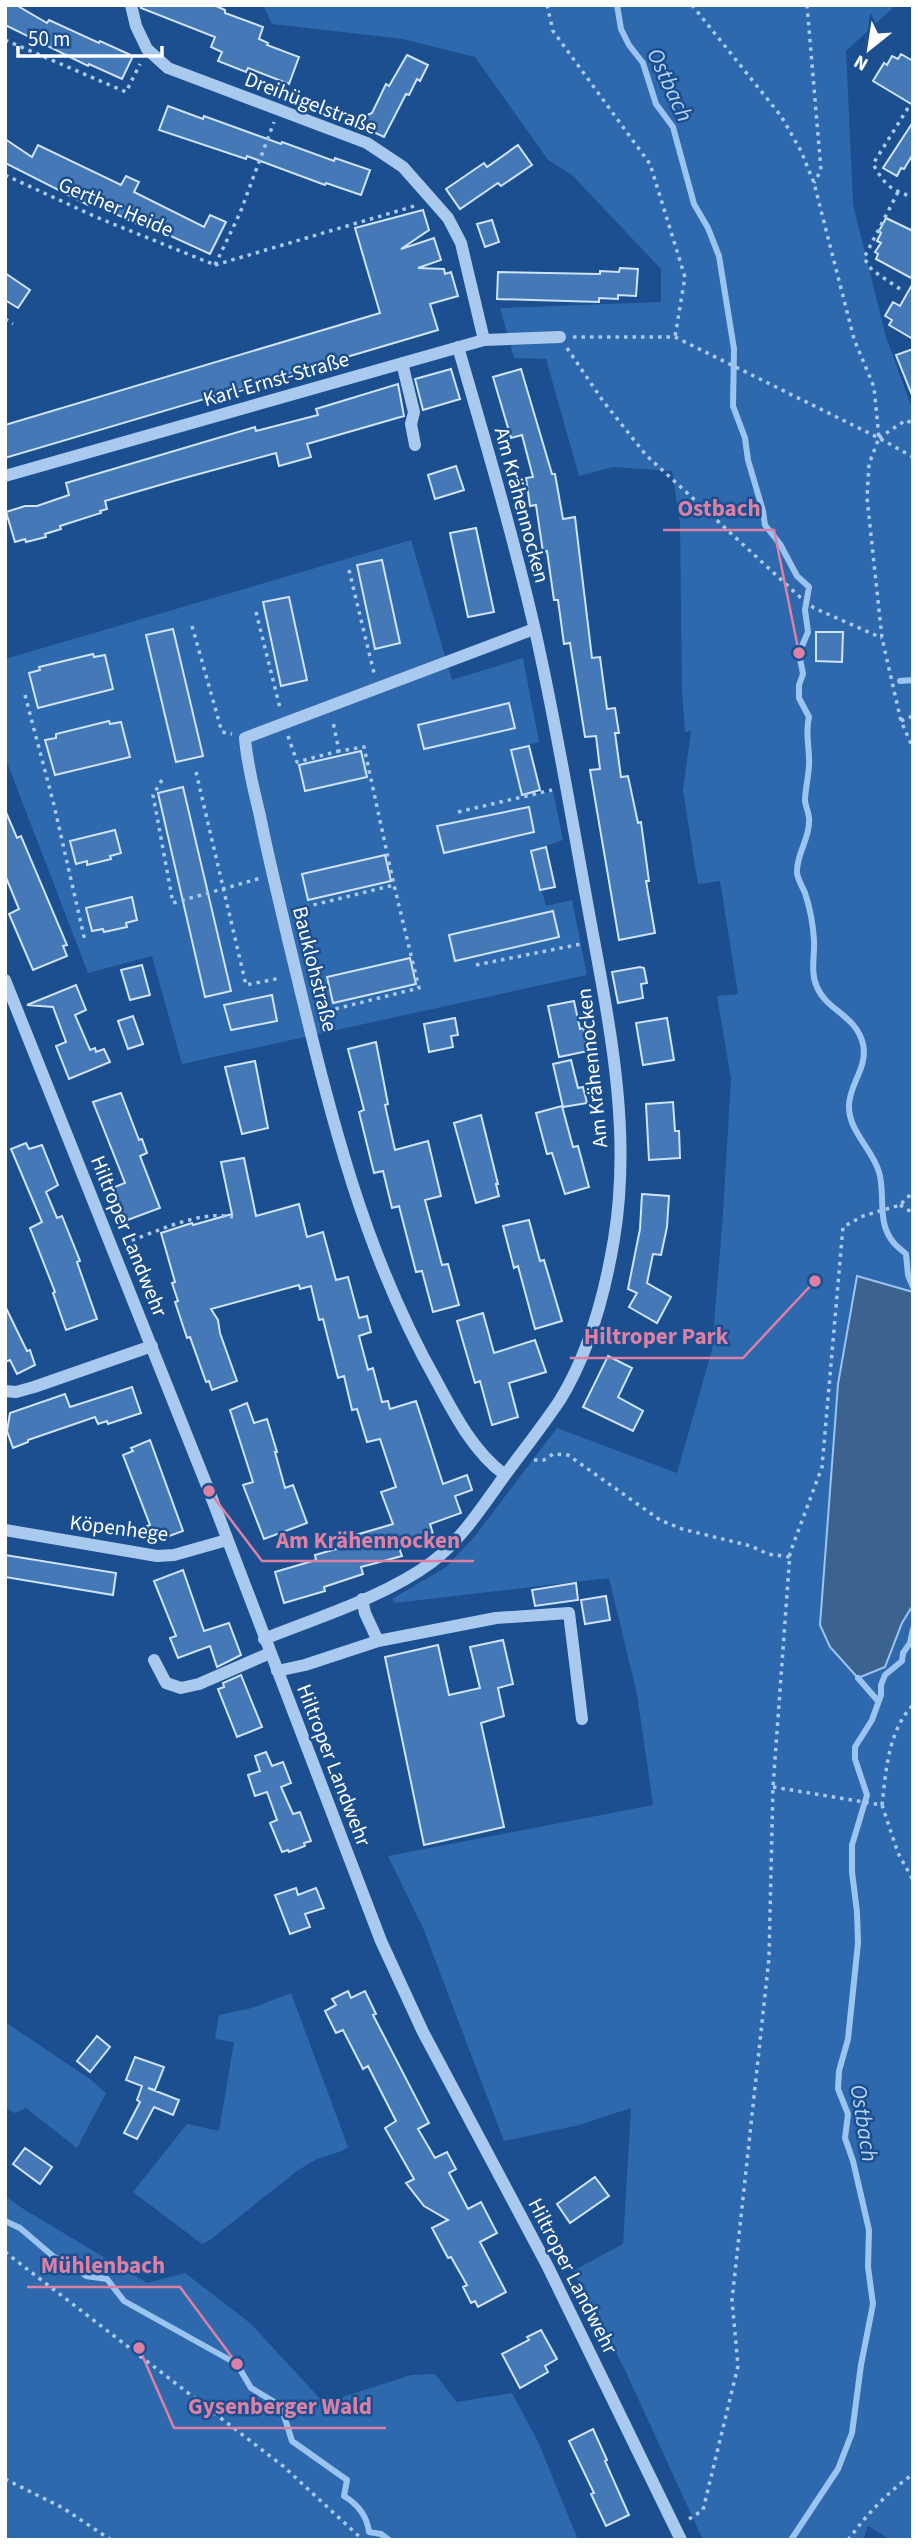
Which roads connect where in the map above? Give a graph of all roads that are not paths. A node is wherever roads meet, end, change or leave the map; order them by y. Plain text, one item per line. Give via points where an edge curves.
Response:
1 (131, 5) edge
2 (560, 337) road end
3 (484, 340) junction
4 (458, 347) junction
5 (402, 363) junction
6 (415, 445) dead end
7 (5, 476) edge
8 (534, 629) junction
9 (5, 980) edge
10 (152, 1346) junction
11 (5, 1391) edge
12 (505, 1475) junction
13 (5, 1530) edge
14 (227, 1540) junction
15 (362, 1599) junction
16 (264, 1639) junction
17 (378, 1641) junction
18 (270, 1653) junction
19 (154, 1660) dead end
20 (277, 1671) junction
21 (582, 1719) dead end
22 (678, 2534) edge

1 - 3 street, Dreihügelstraße via 147,49 168,68 367,143 403,167 448,218 461,243
2 - 3 street, Karl-Ernst-Straße
3 - 4 street, Karl-Ernst-Straße
4 - 5 street, Karl-Ernst-Straße
4 - 8 street, Am Krähennocken
5 - 6 street via 414,412
5 - 7 street, Karl-Ernst-Straße
8 - 12 street, Am Krähennocken via 602,977 618,1089 621,1166 614,1238 583,1354 562,1397
8 - 12 street, Bauklohstraße via 245,738 329,1107 373,1248 394,1299 457,1419 488,1462
9 - 10 street, Hiltroper Landwehr
10 - 11 street via 34,1387
10 - 14 street, Hiltroper Landwehr
12 - 15 street, Am Krähennocken via 459,1537 433,1561
13 - 14 street, Köpenhege via 157,1556
14 - 16 street, Hiltroper Landwehr
15 - 16 street, Am Krähennocken
15 - 17 street
16 - 18 street, Hiltroper Landwehr
17 - 20 street
17 - 21 street via 496,1618 569,1613
18 - 19 street via 181,1688 166,1683
18 - 20 street, Hiltroper Landwehr
20 - 22 street, Hiltroper Landwehr via 381,1941 418,2021 548,2267

